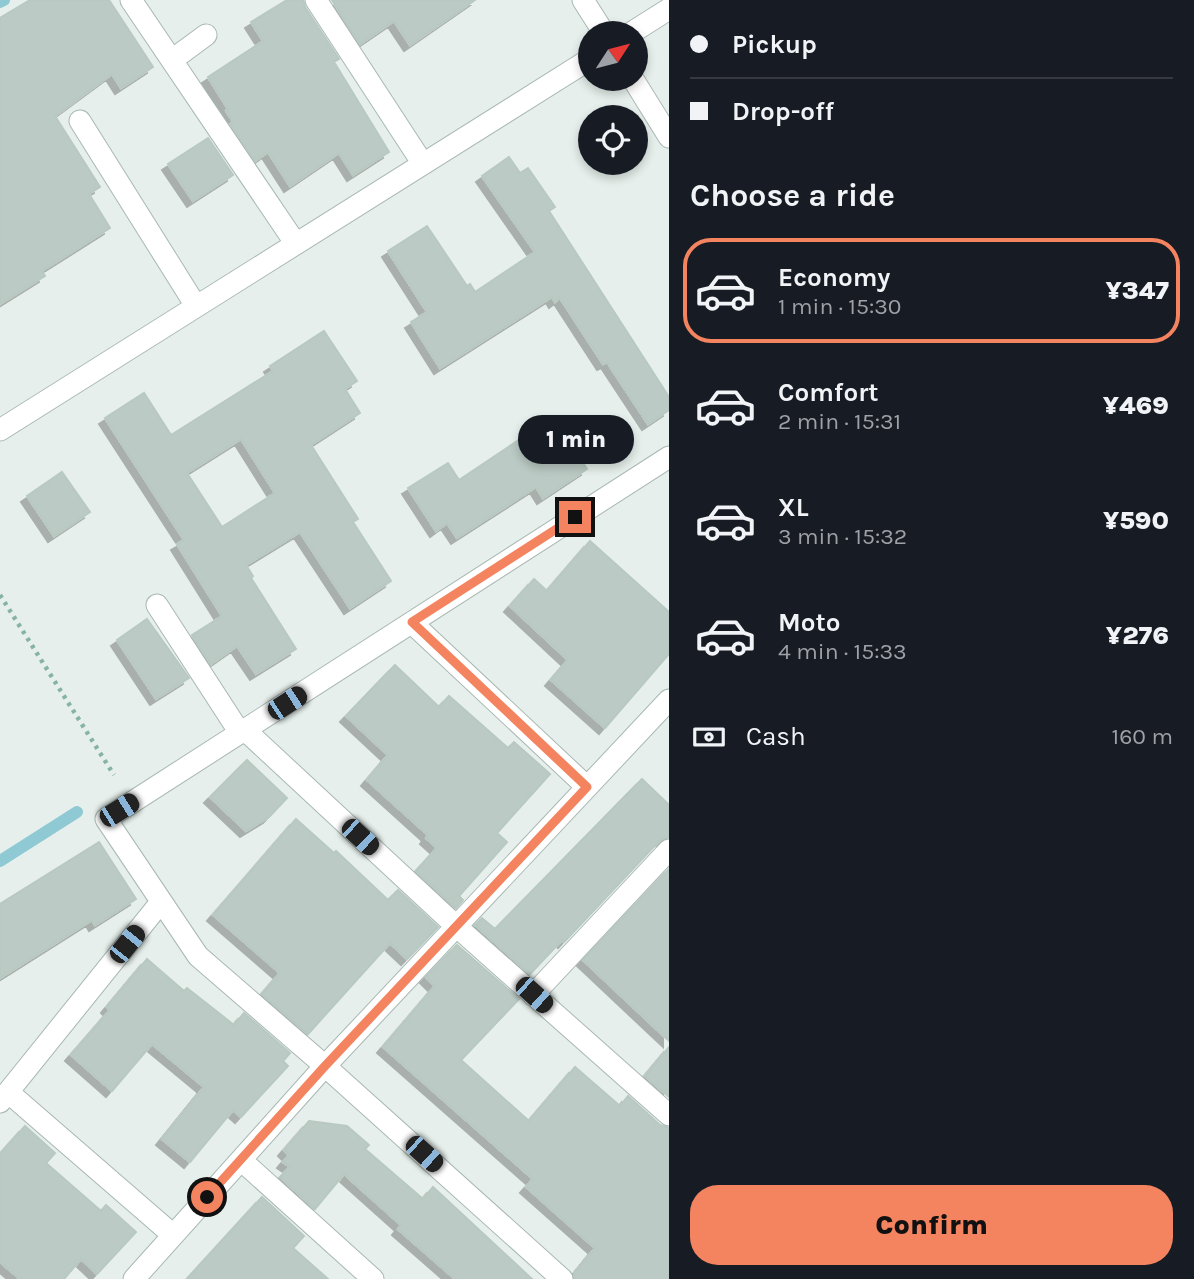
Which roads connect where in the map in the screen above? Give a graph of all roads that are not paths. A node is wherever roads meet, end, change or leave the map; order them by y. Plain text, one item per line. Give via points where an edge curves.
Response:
1 (131, 0) edge
2 (316, 0) edge
3 (583, 0) edge
4 (669, 9) edge
5 (596, 21) edge
6 (648, 22) edge
7 (206, 35) dead end
8 (172, 60) junction
9 (578, 66) edge
10 (640, 91) edge
11 (80, 121) dead end
12 (669, 137) edge
13 (422, 164) junction
14 (296, 244) junction
15 (197, 306) junction
16 (0, 430) edge
17 (669, 457) edge
18 (157, 605) dead end
19 (412, 622) junction
20 (669, 700) edge
21 (242, 731) junction
22 (587, 787) junction
23 (669, 850) edge
24 (161, 902) junction
25 (456, 926) junction
26 (534, 995) junction
27 (325, 1066) junction
28 (4, 1097) edge
29 (669, 1115) edge
30 (240, 1160) junction
31 (173, 1235) junction
32 (134, 1279) edge
33 (373, 1279) edge
34 (562, 1279) edge

1 - 8 street
2 - 13 street
3 - 5 street
4 - 6 street
7 - 8 street
8 - 14 street
9 - 13 street
10 - 12 street
11 - 15 street
13 - 14 street
14 - 15 street
15 - 16 street
17 - 19 street
18 - 21 street
19 - 21 street
19 - 22 street
20 - 22 street
21 - 24 street via 106,819
21 - 25 street
22 - 25 street
23 - 26 street
24 - 27 street via 198,956
24 - 28 street
25 - 26 street
25 - 27 street
26 - 29 street
27 - 30 street
27 - 34 street
28 - 31 street
30 - 31 street
30 - 33 street
31 - 32 street

